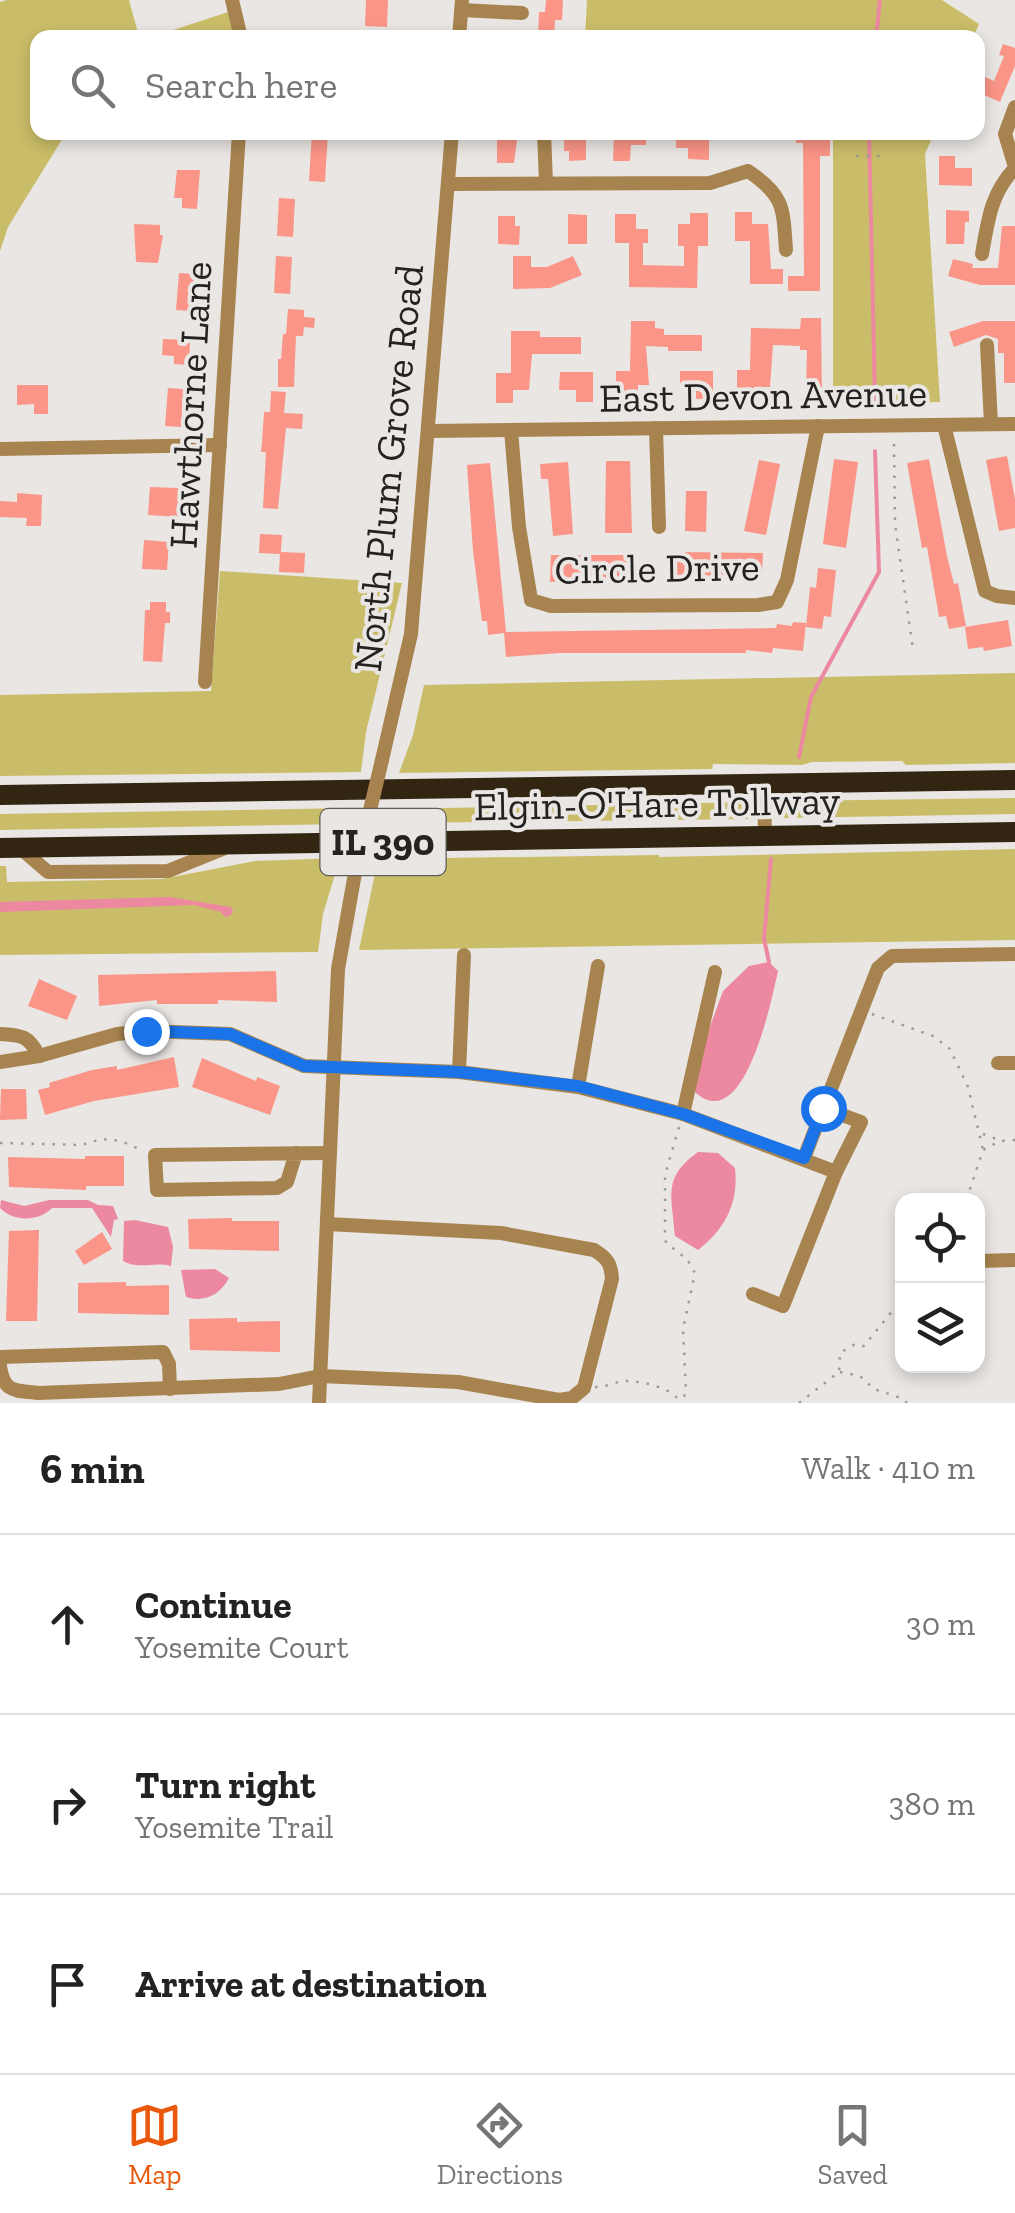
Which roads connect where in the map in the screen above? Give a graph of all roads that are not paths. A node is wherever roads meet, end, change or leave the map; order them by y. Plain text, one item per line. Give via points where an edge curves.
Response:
1 (232, 0) edge
2 (462, 5) edge
3 (522, 13) dead end
4 (239, 30) edge
5 (460, 30) edge
6 (1015, 107) edge
7 (239, 140) edge
8 (451, 140) edge
9 (544, 140) edge
10 (1015, 168) edge
11 (546, 183) junction
12 (448, 184) junction
13 (786, 250) dead end
14 (982, 254) dead end
15 (987, 345) dead end
16 (991, 424) junction
17 (1015, 424) edge
18 (944, 425) junction
19 (818, 426) junction
20 (656, 428) junction
21 (511, 430) junction
22 (430, 431) junction
23 (220, 445) junction
24 (0, 449) edge
25 (659, 527) dead end
26 (1015, 598) edge
27 (205, 682) dead end
28 (1015, 780) edge
29 (764, 784) junction
30 (0, 795) edge
31 (1015, 832) edge
32 (765, 836) junction
33 (10, 848) edge
34 (1015, 954) edge
35 (464, 955) dead end
36 (598, 966) dead end
37 (715, 972) dead end
38 (0, 1034) edge
39 (38, 1056) junction
40 (0, 1062) edge
41 (998, 1063) dead end
42 (1015, 1063) edge
43 (334, 1068) junction
44 (459, 1072) junction
45 (578, 1086) junction
46 (823, 1108) junction
47 (683, 1114) junction
48 (296, 1153) junction
49 (330, 1153) junction
50 (804, 1158) junction
51 (836, 1172) junction
52 (327, 1224) junction
53 (1015, 1260) edge
54 (985, 1261) edge
55 (753, 1294) dead end
56 (0, 1358) edge
57 (0, 1366) edge
58 (320, 1376) junction
59 (170, 1388) junction
60 (319, 1403) edge

1 - 4 street
2 - 3 street
2 - 5 street
6 - 10 street via 1006,134
7 - 23 street, Hawthorne Lane
8 - 12 street, North Plum Grove Road
9 - 11 street
10 - 14 street via 992,200
11 - 12 street
11 - 13 street via 710,183 748,171 782,203
12 - 22 street, North Plum Grove Road
15 - 16 street
16 - 17 street, East Devon Avenue
16 - 18 street, East Devon Avenue
18 - 19 street, East Devon Avenue
18 - 26 street via 986,591
19 - 20 street, East Devon Avenue
19 - 21 street, Circle Drive via 787,580 777,602 758,605 552,606 531,600
20 - 21 street, East Devon Avenue
20 - 25 street
21 - 22 street, East Devon Avenue
22 - 43 street, North Plum Grove Road, bridge via 411,634 354,872 338,969
23 - 24 street
23 - 27 street, Hawthorne Lane
28 - 29 highway, Elgin-O'Hare Tollway / IL 390
29 - 30 highway, Elgin-O'Hare Tollway / IL 390
29 - 32 street
31 - 32 highway, Elgin-O'Hare Tollway / IL 390
32 - 33 highway, Elgin-O'Hare Tollway / IL 390
34 - 46 street via 892,956 878,968
35 - 44 street
36 - 45 street
37 - 47 street
38 - 39 street via 29,1038
39 - 40 street
39 - 43 street via 117,1034 186,1031 230,1034 304,1066
41 - 42 street
43 - 44 street
43 - 49 street, North Plum Grove Road
44 - 45 street
45 - 47 street
46 - 50 street
46 - 51 street via 860,1122
47 - 50 street
48 - 48 street via 156,1154 157,1190 276,1188 287,1182
48 - 49 street
49 - 52 street, North Plum Grove Road
50 - 51 street
51 - 55 street via 782,1306
52 - 58 street, North Plum Grove Road
52 - 58 street via 501,1232 594,1250 611,1266 612,1279 584,1388 572,1398 458,1382
53 - 54 street
56 - 59 street via 162,1352
57 - 59 street via 10,1389 38,1394
58 - 59 street
58 - 60 street, North Plum Grove Road

